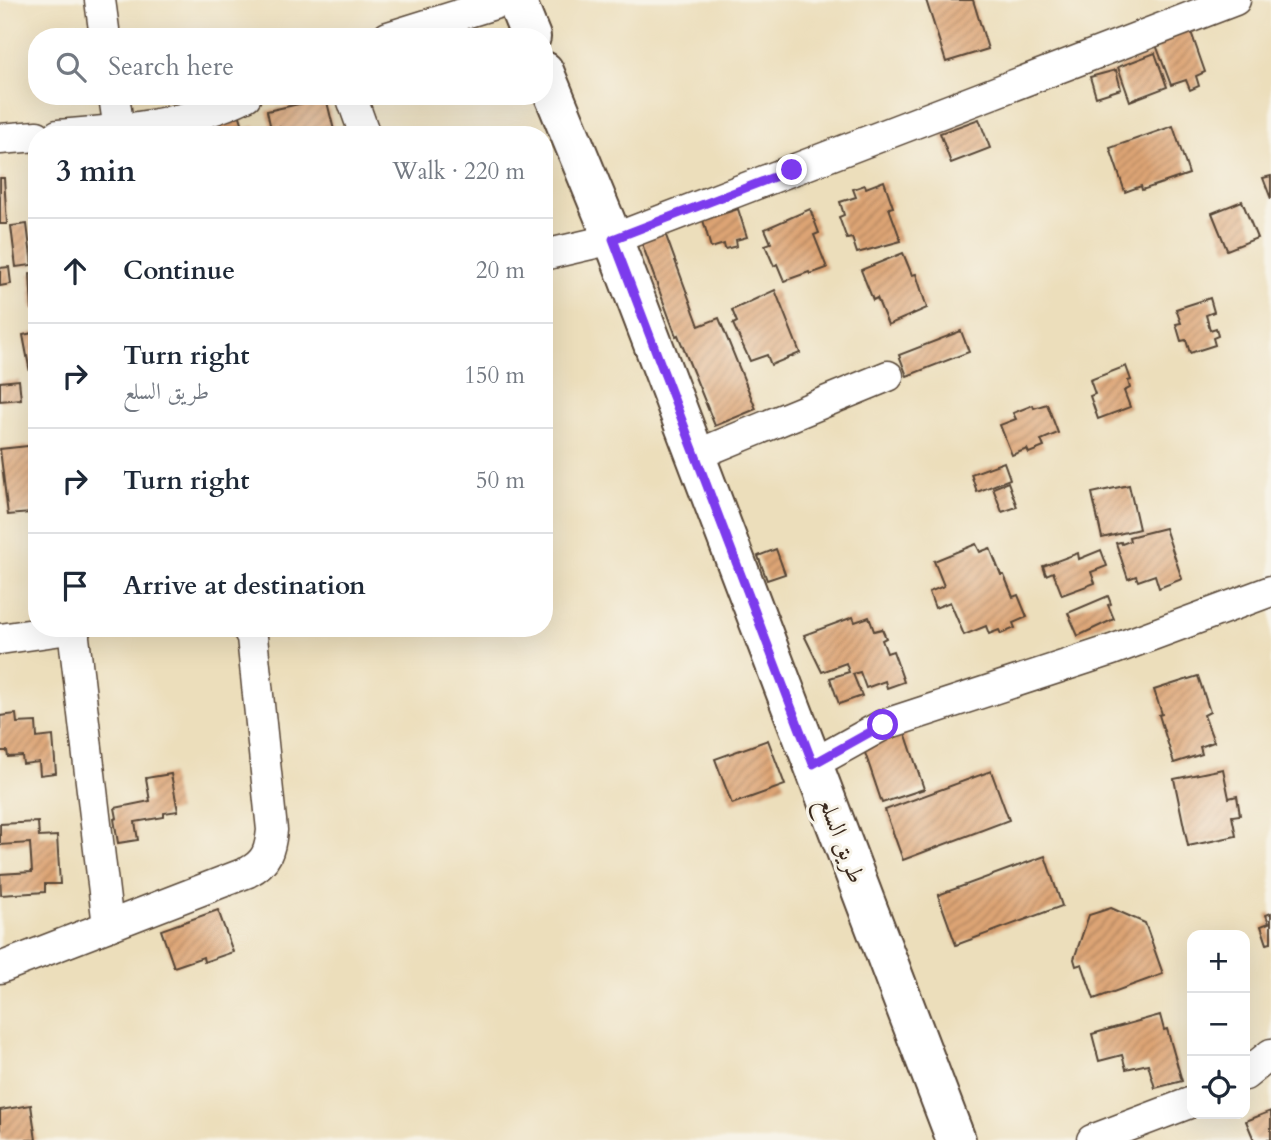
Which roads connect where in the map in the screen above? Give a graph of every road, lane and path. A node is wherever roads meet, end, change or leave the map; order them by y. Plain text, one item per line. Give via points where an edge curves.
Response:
1 (100, 0) edge
2 (507, 0) edge
3 (516, 0) edge
4 (1236, 0) edge
5 (104, 28) edge
6 (417, 28) edge
7 (527, 28) edge
8 (553, 93) edge
9 (115, 105) edge
10 (226, 105) edge
11 (355, 105) edge
12 (118, 126) edge
13 (146, 126) edge
14 (362, 126) edge
15 (28, 137) edge
16 (0, 139) edge
17 (613, 239) junction
18 (553, 253) edge
19 (888, 376) dead end
20 (695, 456) junction
21 (1271, 591) edge
22 (28, 635) edge
23 (75, 637) edge
24 (252, 637) edge
25 (0, 639) edge
26 (813, 764) junction
27 (108, 926) junction
28 (0, 968) edge
29 (1271, 1054) edge
30 (1250, 1071) edge
31 (1187, 1104) edge
32 (956, 1140) edge
33 (1092, 1140) edge

1 - 5 street
2 - 6 street
3 - 7 street
4 - 17 street
8 - 17 street, طريق السلع
9 - 12 street
10 - 13 street via 179,121
11 - 14 street
15 - 16 street
17 - 18 street
17 - 20 street, طريق السلع
19 - 20 street
20 - 26 street, طريق السلع
21 - 26 street via 1112,650 883,725
22 - 25 street
23 - 27 street
24 - 27 street via 272,830 266,859 248,872
26 - 32 street, طريق السلع
27 - 28 street
29 - 30 street
31 - 33 street

